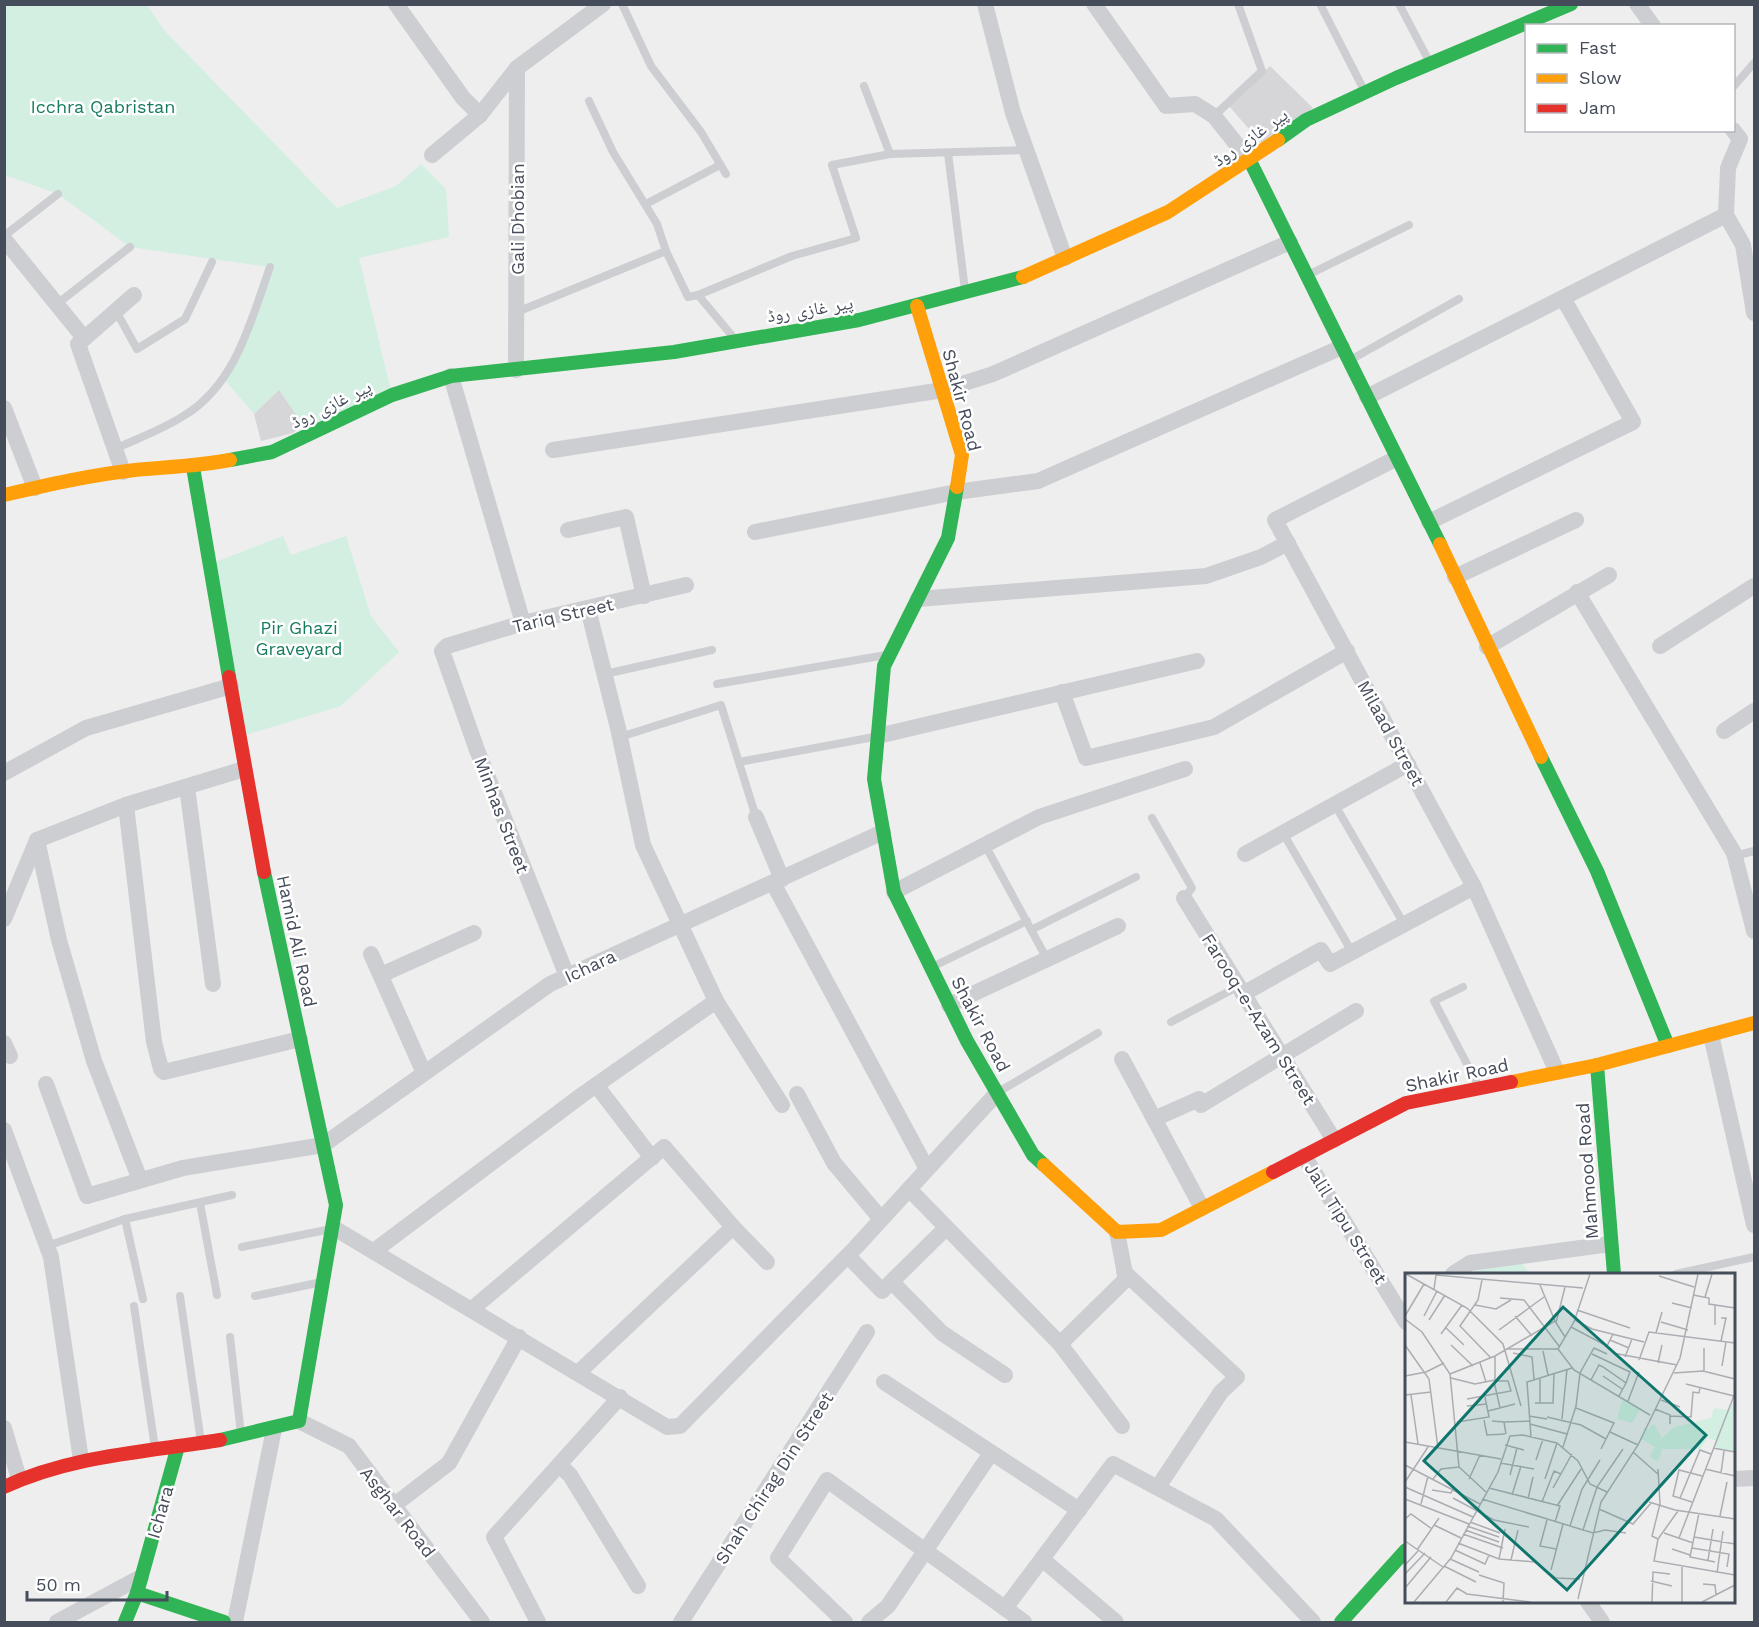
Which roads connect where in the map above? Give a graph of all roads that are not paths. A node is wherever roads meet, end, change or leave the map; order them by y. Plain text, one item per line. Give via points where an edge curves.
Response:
1 (396, 4) edge
2 (622, 4) edge
3 (985, 4) edge
4 (1094, 4) edge
5 (1238, 4) edge
6 (1320, 4) edge
7 (1399, 4) edge
8 (1571, 4) edge
9 (1637, 4) edge
10 (597, 6) edge
11 (1652, 24) edge
12 (1755, 63) edge
13 (1430, 64) junction
14 (518, 68) junction
15 (1735, 85) edge
16 (864, 86) dead end
17 (1365, 92) junction
18 (589, 101) dead end
19 (480, 115) junction
20 (1214, 116) junction
21 (1735, 132) edge
22 (1027, 150) junction
23 (948, 153) junction
24 (890, 154) junction
25 (432, 155) dead end
26 (1250, 161) junction
27 (720, 165) junction
28 (726, 174) dead end
29 (58, 194) dead end
30 (646, 204) junction
31 (1726, 215) junction
32 (1409, 225) dead end
33 (4, 237) edge
34 (1290, 242) junction
35 (130, 246) dead end
36 (666, 251) junction
37 (1065, 258) junction
38 (212, 262) dead end
39 (270, 267) dead end
40 (1306, 275) junction
41 (1752, 278) edge
42 (966, 294) junction
43 (698, 295) junction
44 (134, 296) dead end
45 (1563, 298) junction
46 (1459, 299) dead end
47 (57, 304) junction
48 (917, 306) junction
49 (116, 311) junction
50 (517, 312) junction
51 (1755, 313) edge
52 (84, 338) junction
53 (735, 340) junction
54 (1346, 354) junction
55 (516, 370) junction
56 (451, 376) junction
57 (943, 390) junction
58 (1367, 397) junction
59 (4, 408) edge
60 (115, 449) junction
61 (554, 450) dead end
62 (1397, 458) junction
63 (193, 467) junction
64 (123, 472) junction
65 (35, 488) junction
66 (956, 492) junction
67 (4, 495) edge
68 (1576, 520) dead end
69 (1429, 522) junction
70 (568, 530) dead end
71 (755, 532) dead end
72 (1288, 543) junction
73 (1609, 575) dead end
74 (1455, 577) junction
75 (686, 585) dead end
76 (1755, 586) edge
77 (1577, 592) junction
78 (644, 596) junction
79 (918, 599) junction
80 (588, 609) junction
81 (523, 622) junction
82 (1660, 646) dead end
83 (1487, 647) junction
84 (712, 650) dead end
85 (442, 651) joint
86 (1347, 651) junction
87 (890, 654) junction
88 (1197, 660) dead end
89 (604, 674) junction
90 (717, 684) dead end
91 (231, 686) junction
92 (1062, 692) junction
93 (1755, 711) edge
94 (1725, 731) dead end
95 (878, 736) junction
96 (620, 737) junction
97 (739, 762) junction
98 (1408, 764) junction
99 (244, 769) junction
100 (1185, 769) dead end
101 (4, 772) edge
102 (187, 787) junction
103 (126, 805) junction
104 (1335, 805) junction
105 (756, 818) joint
106 (1152, 818) dead end
107 (883, 832) junction
108 (1283, 833) junction
109 (37, 840) junction
110 (986, 845) junction
111 (1755, 851) edge
112 (1245, 854) dead end
113 (1734, 856) junction
114 (1136, 877) dead end
115 (778, 881) junction
116 (1474, 887) junction
117 (894, 892) junction
118 (1184, 898) joint
119 (4, 919) edge
120 (1027, 921) junction
121 (1404, 924) junction
122 (1118, 926) dead end
123 (680, 927) junction
124 (1754, 928) edge
125 (1031, 930) junction
126 (474, 933) dead end
127 (1353, 952) junction
128 (371, 954) dead end
129 (1047, 959) junction
130 (931, 968) junction
131 (381, 975) junction
132 (567, 976) junction
133 (213, 984) dead end
134 (1462, 987) dead end
135 (1241, 990) junction
136 (716, 1001) junction
137 (949, 1005) junction
138 (1356, 1011) dead end
139 (1172, 1022) dead end
140 (1755, 1023) edge
141 (1098, 1033) dead end
142 (1711, 1035) junction
143 (300, 1039) junction
144 (1668, 1046) junction
145 (1281, 1055) junction
146 (1122, 1059) dead end
147 (1598, 1065) junction
148 (1557, 1072) junction
149 (424, 1073) junction
150 (46, 1084) dead end
151 (596, 1085) junction
152 (1480, 1088) junction
153 (997, 1093) junction
154 (797, 1094) dead end
155 (782, 1106) dead end
156 (1154, 1119) junction
157 (4, 1130) edge
158 (1334, 1140) junction
159 (323, 1145) junction
160 (1304, 1156) junction
161 (652, 1158) junction
162 (927, 1169) junction
163 (140, 1180) junction
164 (909, 1189) junction
165 (232, 1196) dead end
166 (200, 1203) junction
167 (1202, 1208) junction
168 (125, 1219) junction
169 (882, 1219) junction
170 (1755, 1225) edge
171 (733, 1227) junction
172 (334, 1228) junction
173 (946, 1228) junction
174 (1118, 1232) junction
175 (1610, 1244) junction
176 (47, 1246) junction
177 (242, 1247) dead end
178 (374, 1251) junction
179 (848, 1256) junction
180 (1755, 1257) edge
181 (767, 1262) dead end
182 (1124, 1272) junction
183 (1456, 1273) edge
184 (1614, 1273) edge
185 (1685, 1273) edge
186 (325, 1281) junction
187 (892, 1282) junction
188 (216, 1295) dead end
189 (180, 1296) dead end
190 (255, 1296) dead end
191 (142, 1299) dead end
192 (134, 1306) dead end
193 (472, 1309) junction
194 (1404, 1313) edge
195 (867, 1332) dead end
196 (230, 1337) dead end
197 (519, 1337) junction
198 (1060, 1344) junction
199 (579, 1372) junction
200 (1005, 1376) dead end
201 (884, 1382) dead end
202 (620, 1397) junction
203 (299, 1421) junction
204 (1122, 1426) dead end
205 (4, 1428) edge
206 (274, 1429) junction
207 (242, 1435) junction
208 (201, 1442) junction
209 (178, 1446) junction
210 (155, 1448) junction
211 (991, 1453) junction
212 (81, 1460) junction
213 (559, 1465) junction
214 (1755, 1478) edge
215 (1735, 1479) edge
216 (12, 1483) edge
217 (1158, 1487) junction
218 (393, 1506) junction
219 (1079, 1510) junction
220 (926, 1552) junction
221 (1405, 1552) edge
222 (1042, 1559) junction
223 (139, 1585) junction
224 (638, 1586) dead end
225 (1006, 1607) junction
226 (57, 1623) edge
227 (125, 1623) edge
228 (224, 1623) edge
229 (235, 1623) edge
230 (482, 1623) edge
231 (538, 1623) edge
232 (681, 1623) edge
233 (845, 1623) edge
234 (869, 1623) edge
235 (1024, 1623) edge
236 (1116, 1623) edge
237 (1312, 1623) edge
238 (1341, 1623) edge

1 - 19 street via 463,98
2 - 27 lane via 651,66 701,132
3 - 22 street via 1013,113
4 - 20 street via 1166,106 1195,104
5 - 20 lane via 1262,71
6 - 17 lane
7 - 13 lane
8 - 13 street, پیر غازی روڈ
9 - 11 street
10 - 14 street
12 - 15 lane
13 - 17 street, پیر غازی روڈ
14 - 19 street
14 - 50 street, Gali Dhobian
16 - 24 lane
17 - 26 street, پیر غازی روڈ via 1306,120
18 - 30 lane via 613,152
19 - 25 street
20 - 26 street
21 - 31 street via 1740,139 1728,168
22 - 23 lane
22 - 37 street
23 - 24 lane
23 - 42 lane
24 - 43 lane via 832,165 856,238 792,256
26 - 34 street
26 - 37 street, پیر غازی روڈ via 1168,212
27 - 28 lane
27 - 30 lane
29 - 33 lane
30 - 36 lane
31 - 41 street via 1743,245
31 - 45 street
32 - 40 lane
33 - 47 street
34 - 40 street
34 - 57 street via 993,374
35 - 47 lane
36 - 43 lane via 688,297
36 - 50 lane
37 - 42 street, پیر غازی روڈ via 1014,281
38 - 49 lane via 185,319 136,349
39 - 60 lane via 242,345 220,386 186,415
40 - 54 street
41 - 51 street
42 - 48 street, پیر غازی روڈ
43 - 53 lane
44 - 49 street
45 - 58 street
45 - 69 street via 1633,422
46 - 54 lane
47 - 52 street
48 - 53 street, پیر غازی روڈ via 859,320
48 - 57 street, Shakir Road
49 - 52 street
50 - 55 street, Gali Dhobian
52 - 60 street via 78,344
53 - 55 street, پیر غازی روڈ via 674,352
54 - 58 street
54 - 66 street via 1038,481
55 - 56 street, پیر غازی روڈ
56 - 63 street, پیر غازی روڈ via 401,392 272,452
56 - 81 street
57 - 61 street
57 - 66 street, Shakir Road via 962,455
58 - 62 street
59 - 65 street
60 - 64 street
62 - 69 street
62 - 72 street, Milaad Street via 1275,520
63 - 64 street, پیر غازی روڈ
63 - 91 street, Hamid Ali Road
64 - 65 street, پیر غازی روڈ
65 - 67 street, پیر غازی روڈ
66 - 71 street
66 - 79 street, Shakir Road via 948,538
68 - 74 street
69 - 74 street
70 - 78 street via 627,517
72 - 79 street via 1206,576
72 - 86 street, Milaad Street
73 - 77 street
74 - 83 street
75 - 78 street, Tariq Street
76 - 82 street
77 - 83 street
77 - 113 street
78 - 80 street, Tariq Street
79 - 87 street, Shakir Road
80 - 81 street, Tariq Street
80 - 89 street
81 - 85 street, Tariq Street via 447,646
83 - 144 street via 1597,871
84 - 89 lane
85 - 132 street, Minhas Street
86 - 92 street via 1214,727 1086,758
86 - 98 street, Milaad Street
87 - 90 lane
87 - 95 street, Shakir Road via 884,666
88 - 92 street
89 - 96 street
91 - 99 street, Hamid Ali Road
91 - 101 street via 86,728
92 - 95 street
93 - 94 street
95 - 97 lane
95 - 107 street, Shakir Road via 874,779
96 - 97 lane via 721,705
96 - 123 street via 643,845
97 - 105 lane
98 - 104 street
98 - 116 street, Milaad Street
99 - 102 street
99 - 143 street, Hamid Ali Road
100 - 110 street via 1039,817
102 - 103 street
102 - 133 street
103 - 109 street
103 - 143 street via 154,1042 162,1071
104 - 108 street
104 - 121 lane
105 - 115 street
106 - 118 lane via 1192,888
107 - 115 street, Ichara
107 - 117 street, Shakir Road
108 - 112 street
108 - 127 lane
109 - 119 street
109 - 163 street via 59,940 94,1061
110 - 117 street
110 - 120 lane
111 - 113 lane
113 - 124 street
114 - 125 lane
115 - 123 street, Ichara
115 - 162 street
116 - 121 street
116 - 148 street, Milaad Street
117 - 130 street, Shakir Road
118 - 135 street, Farooq-e-Azam Street
120 - 125 lane
120 - 130 lane
121 - 127 street
122 - 129 street
123 - 132 street, Ichara
123 - 136 street
125 - 129 lane
126 - 131 street
127 - 135 street via 1330,964 1321,950
128 - 131 street
129 - 137 street
130 - 137 street, Shakir Road
131 - 149 street
132 - 149 street, Ichara
134 - 152 lane via 1434,1001
135 - 139 lane
135 - 145 street, Farooq-e-Azam Street
136 - 151 street
136 - 155 street
137 - 153 street, Shakir Road
138 - 145 street
140 - 142 street, Shakir Road
141 - 153 lane
142 - 144 street, Shakir Road
142 - 170 street
143 - 159 street, Hamid Ali Road
144 - 147 street, Shakir Road
145 - 156 street via 1201,1105 1198,1098
145 - 158 street, Farooq-e-Azam Street
146 - 156 street
147 - 148 street, Shakir Road
147 - 175 street, Mahmood Road
148 - 152 street, Shakir Road
149 - 159 street, Ichara
150 - 163 street via 87,1196
151 - 161 street
151 - 178 street
152 - 158 street, Shakir Road via 1406,1103
153 - 162 street
153 - 174 street, Shakir Road via 1033,1155
154 - 169 street via 834,1163
156 - 167 street
157 - 176 street
158 - 160 street, Shakir Road
159 - 163 street via 183,1168
159 - 172 street, Hamid Ali Road via 336,1205
160 - 167 street, Shakir Road
160 - 194 street, Jalil Tipu Street
161 - 171 street via 664,1147
161 - 193 street
162 - 164 street
164 - 169 street
164 - 173 street
165 - 166 lane
166 - 168 lane
166 - 188 lane
167 - 174 street, Shakir Road via 1161,1230
168 - 176 lane
168 - 191 lane
169 - 179 street
171 - 181 street
171 - 199 street
172 - 177 lane
172 - 178 street
172 - 186 street, Hamid Ali Road
173 - 187 street
173 - 198 street
174 - 182 street
175 - 183 street via 1470,1263
175 - 184 street, Mahmood Road
176 - 212 street
178 - 193 street
179 - 187 street via 882,1291
179 - 202 street via 680,1426 667,1427
180 - 185 lane
182 - 198 street via 1125,1279
182 - 217 street via 1237,1377 1221,1392
186 - 190 lane
186 - 203 street, Hamid Ali Road
187 - 200 street via 942,1333
189 - 208 lane
192 - 210 lane
193 - 197 street
195 - 232 street, Shah Chirag Din Street
196 - 207 lane
197 - 199 street
197 - 218 street via 449,1463
198 - 204 street
199 - 202 street
201 - 211 street
202 - 213 street
203 - 206 street
203 - 218 street, Asghar Road via 349,1446
205 - 216 street
206 - 207 street
206 - 229 street
207 - 208 street
208 - 209 street
209 - 210 street
209 - 223 street, Ichara
210 - 212 street
211 - 219 street
211 - 220 street
212 - 216 street
213 - 224 street via 570,1475
213 - 231 street via 494,1537
214 - 215 street
217 - 219 street via 1113,1464
217 - 237 street via 1216,1519
218 - 230 street, Asghar Road
219 - 222 street
220 - 225 street
220 - 233 street via 827,1480 778,1558
220 - 234 street via 888,1606
221 - 238 street
222 - 225 street
222 - 236 street
223 - 226 street
223 - 227 street, Ichara
223 - 228 street
225 - 235 street

